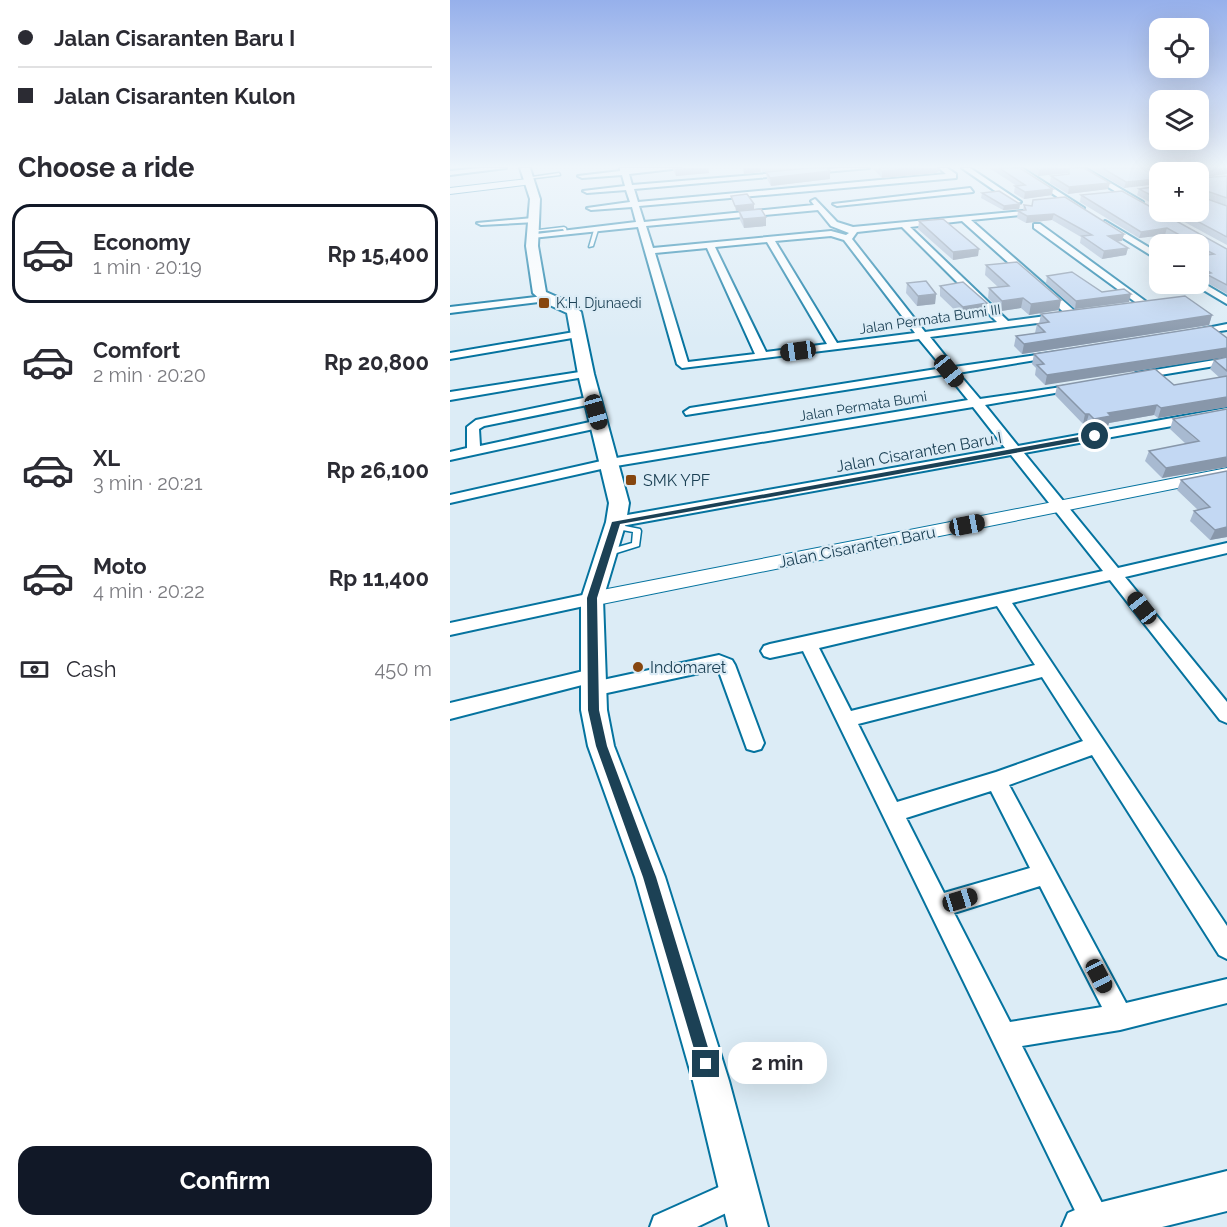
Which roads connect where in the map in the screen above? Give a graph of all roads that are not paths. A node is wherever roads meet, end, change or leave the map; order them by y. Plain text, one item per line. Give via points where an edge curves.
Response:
1 (500, 225) edge
2 (532, 225) edge
3 (640, 225) edge
4 (642, 225) edge
5 (838, 225) joint
6 (902, 225) edge
7 (904, 225) edge
8 (972, 225) edge
9 (1107, 225) edge
10 (1037, 226) dead end
11 (532, 229) junction
12 (596, 230) junction
13 (831, 233) junction
14 (850, 234) junction
15 (770, 240) junction
16 (710, 245) junction
17 (591, 246) dead end
18 (650, 251) junction
19 (1149, 251) edge
20 (1209, 289) edge
21 (544, 299) junction
22 (1226, 299) edge
23 (1124, 308) edge
24 (450, 310) edge
25 (1005, 324) junction
26 (1227, 327) edge
27 (1207, 330) junction
28 (580, 334) junction
29 (921, 335) junction
30 (1179, 335) edge
31 (1227, 340) edge
32 (834, 347) junction
33 (1063, 353) edge
34 (450, 356) edge
35 (762, 356) junction
36 (1227, 361) edge
37 (949, 371) junction
38 (586, 374) junction
39 (1125, 378) edge
40 (1092, 384) edge
41 (450, 396) edge
42 (593, 400) junction
43 (975, 403) junction
44 (1227, 411) edge
45 (690, 412) dead end
46 (599, 424) junction
47 (1015, 451) junction
48 (474, 452) junction
49 (450, 456) edge
50 (610, 463) junction
51 (1227, 473) edge
52 (450, 499) edge
53 (1060, 507) junction
54 (616, 524) junction
55 (1227, 548) edge
56 (606, 553) junction
57 (1113, 573) junction
58 (592, 598) junction
59 (1001, 599) junction
60 (450, 629) edge
61 (808, 644) junction
62 (770, 651) dead end
63 (1047, 669) junction
64 (592, 683) junction
65 (450, 711) edge
66 (1227, 715) edge
67 (845, 720) junction
68 (754, 743) dead end
69 (1096, 745) junction
70 (996, 781) junction
71 (892, 813) junction
72 (1045, 874) junction
73 (939, 906) junction
74 (1227, 947) edge
75 (1227, 991) edge
76 (1120, 1017) junction
77 (1003, 1036) junction
78 (1227, 1191) edge
79 (739, 1192) junction
80 (1089, 1225) edge
81 (665, 1227) edge
82 (748, 1227) edge

1 - 11 street
2 - 11 main road
3 - 12 street
4 - 18 street
5 - 13 street
5 - 14 street
6 - 14 street
7 - 25 street
8 - 25 street, Jalan Permata Bumi III via 1078,314
9 - 19 street
10 - 23 street via 1150,304
11 - 12 street
11 - 21 main road
12 - 17 lane
13 - 14 street
13 - 15 street
14 - 29 street
15 - 16 street
15 - 32 street
16 - 18 street
16 - 35 street
18 - 35 street, Jalan Permata Bumi III via 683,364
20 - 22 street
21 - 24 street
21 - 28 main road via 573,309
25 - 29 street, Jalan Permata Bumi III
26 - 27 street
27 - 30 street
27 - 31 street
28 - 34 street
28 - 38 main road
29 - 32 street, Jalan Permata Bumi III
29 - 37 street
32 - 35 street, Jalan Permata Bumi III
33 - 37 street
36 - 39 street
37 - 43 street
37 - 45 street
38 - 41 street
38 - 42 main road
40 - 43 street, Jalan Permata Bumi
42 - 46 main road
42 - 48 street via 480,423 473,427
43 - 47 street
43 - 50 street, Jalan Permata Bumi
44 - 47 street, Jalan Cisaranten Baru I
46 - 48 street
46 - 50 main road
47 - 53 street
47 - 54 street, Jalan Cisaranten Baru I
48 - 49 street
50 - 52 street, Jalan Permata Bumi
50 - 54 main road via 619,504
51 - 53 street, Jalan Cisaranten Baru
53 - 57 street
53 - 58 street, Jalan Cisaranten Baru
54 - 56 main road
54 - 56 lane via 637,531 636,544
55 - 57 street
56 - 58 main road
57 - 59 street
57 - 66 street
58 - 60 street
58 - 64 main road
59 - 61 street
59 - 63 street
61 - 62 street
61 - 67 street
63 - 67 street
63 - 69 street
64 - 65 street
64 - 68 street via 719,662 726,666
64 - 79 main road via 602,746 650,877 711,1081
67 - 71 street
69 - 70 street
69 - 74 street
70 - 71 street
70 - 72 street
71 - 73 street
72 - 73 street
72 - 76 street
73 - 77 street
75 - 76 street
76 - 77 street
77 - 80 street
78 - 80 main road
79 - 81 street
79 - 82 main road

